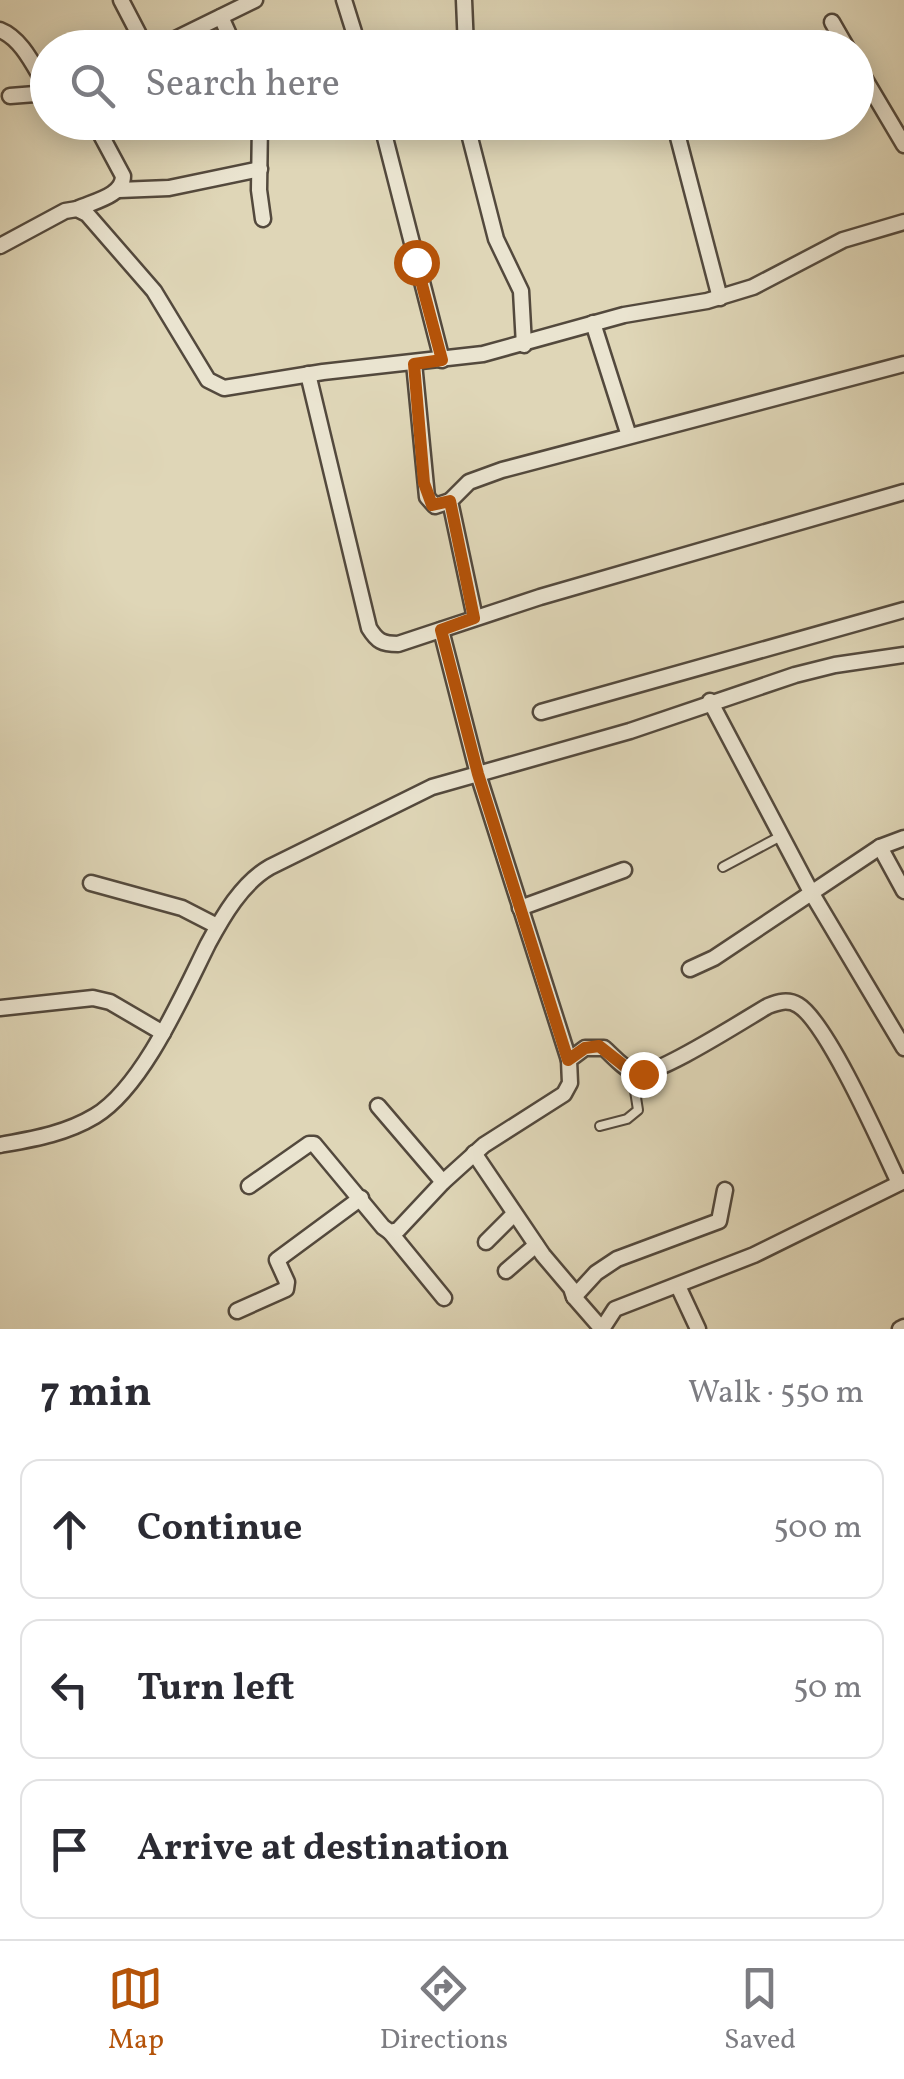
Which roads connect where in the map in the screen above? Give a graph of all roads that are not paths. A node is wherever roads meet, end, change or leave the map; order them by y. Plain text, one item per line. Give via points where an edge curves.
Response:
1 (121, 0) edge
2 (256, 0) edge
3 (344, 0) edge
4 (464, 0) edge
5 (221, 17) junction
6 (832, 22) dead end
7 (0, 30) edge
8 (137, 30) edge
9 (194, 30) edge
10 (227, 30) edge
11 (354, 30) edge
12 (465, 30) edge
13 (837, 30) edge
14 (30, 62) edge
15 (30, 93) edge
16 (874, 94) edge
17 (10, 96) dead end
18 (104, 140) edge
19 (260, 140) edge
20 (386, 140) edge
21 (471, 140) edge
22 (679, 140) edge
23 (904, 145) edge
24 (260, 170) junction
25 (119, 190) junction
26 (76, 208) junction
27 (262, 220) dead end
28 (904, 222) edge
29 (0, 246) edge
30 (720, 298) junction
31 (593, 323) junction
32 (524, 345) junction
33 (442, 360) junction
34 (414, 364) junction
35 (904, 364) edge
36 (308, 374) junction
37 (629, 436) junction
38 (904, 492) edge
39 (450, 501) junction
40 (904, 610) edge
41 (474, 618) junction
42 (441, 630) junction
43 (904, 654) edge
44 (710, 701) junction
45 (540, 712) dead end
46 (478, 774) junction
47 (781, 836) junction
48 (904, 838) edge
49 (880, 848) junction
50 (723, 867) dead end
51 (624, 870) dead end
52 (91, 883) dead end
53 (904, 891) edge
54 (811, 892) junction
55 (520, 908) junction
56 (218, 926) junction
57 (690, 969) dead end
58 (0, 1008) edge
59 (163, 1033) junction
60 (904, 1048) edge
61 (568, 1060) junction
62 (632, 1072) junction
63 (378, 1106) dead end
64 (600, 1126) dead end
65 (0, 1145) edge
66 (474, 1153) junction
67 (443, 1182) junction
68 (902, 1182) edge
69 (249, 1186) dead end
70 (725, 1190) dead end
71 (362, 1198) junction
72 (514, 1214) junction
73 (390, 1232) junction
74 (486, 1242) dead end
75 (536, 1245) junction
76 (506, 1271) dead end
77 (678, 1286) junction
78 (574, 1297) junction
79 (444, 1298) dead end
80 (237, 1312) dead end
81 (602, 1329) edge
82 (698, 1329) edge

1 - 8 street
2 - 5 street
3 - 11 street
4 - 12 street
5 - 9 street
5 - 10 street
6 - 13 street
7 - 14 street
15 - 17 street
16 - 23 street
18 - 25 street via 123,176
19 - 24 street
20 - 33 street
21 - 32 street via 496,239 521,291
22 - 30 street
24 - 25 street via 169,188
24 - 27 street
25 - 26 street
26 - 29 street
26 - 36 street via 99,224 144,278 214,386
28 - 30 street via 831,245
30 - 31 street
31 - 32 street
31 - 37 street
32 - 33 street
33 - 34 street
34 - 36 street
34 - 39 street via 427,497 435,506
35 - 37 street
36 - 42 street via 369,628 384,644
37 - 39 street via 476,478
38 - 41 street
39 - 41 street
40 - 45 street
41 - 42 street
42 - 46 street
43 - 44 street via 835,664
44 - 46 street
44 - 47 street
46 - 55 street
46 - 56 street via 414,795 261,872
47 - 50 lane
47 - 54 street
48 - 49 street
49 - 53 street
49 - 54 street
51 - 55 street
52 - 56 street via 182,908
54 - 57 street
54 - 60 street
55 - 61 street
56 - 59 street
58 - 59 street via 93,998
59 - 65 street via 97,1115 45,1138
61 - 62 street via 599,1046
61 - 66 street via 564,1094
62 - 64 lane via 638,1110
62 - 68 street via 665,1065 768,1006 795,1003 827,1043
63 - 67 street
66 - 67 street
66 - 72 street
67 - 73 street via 404,1226
68 - 77 street
69 - 71 street via 312,1143
70 - 78 street via 719,1221 609,1264
71 - 73 street
71 - 80 street via 277,1260 286,1289
72 - 74 street
72 - 75 street
73 - 79 street
75 - 76 street
75 - 78 street
77 - 81 street via 615,1310
77 - 82 street
78 - 81 street

